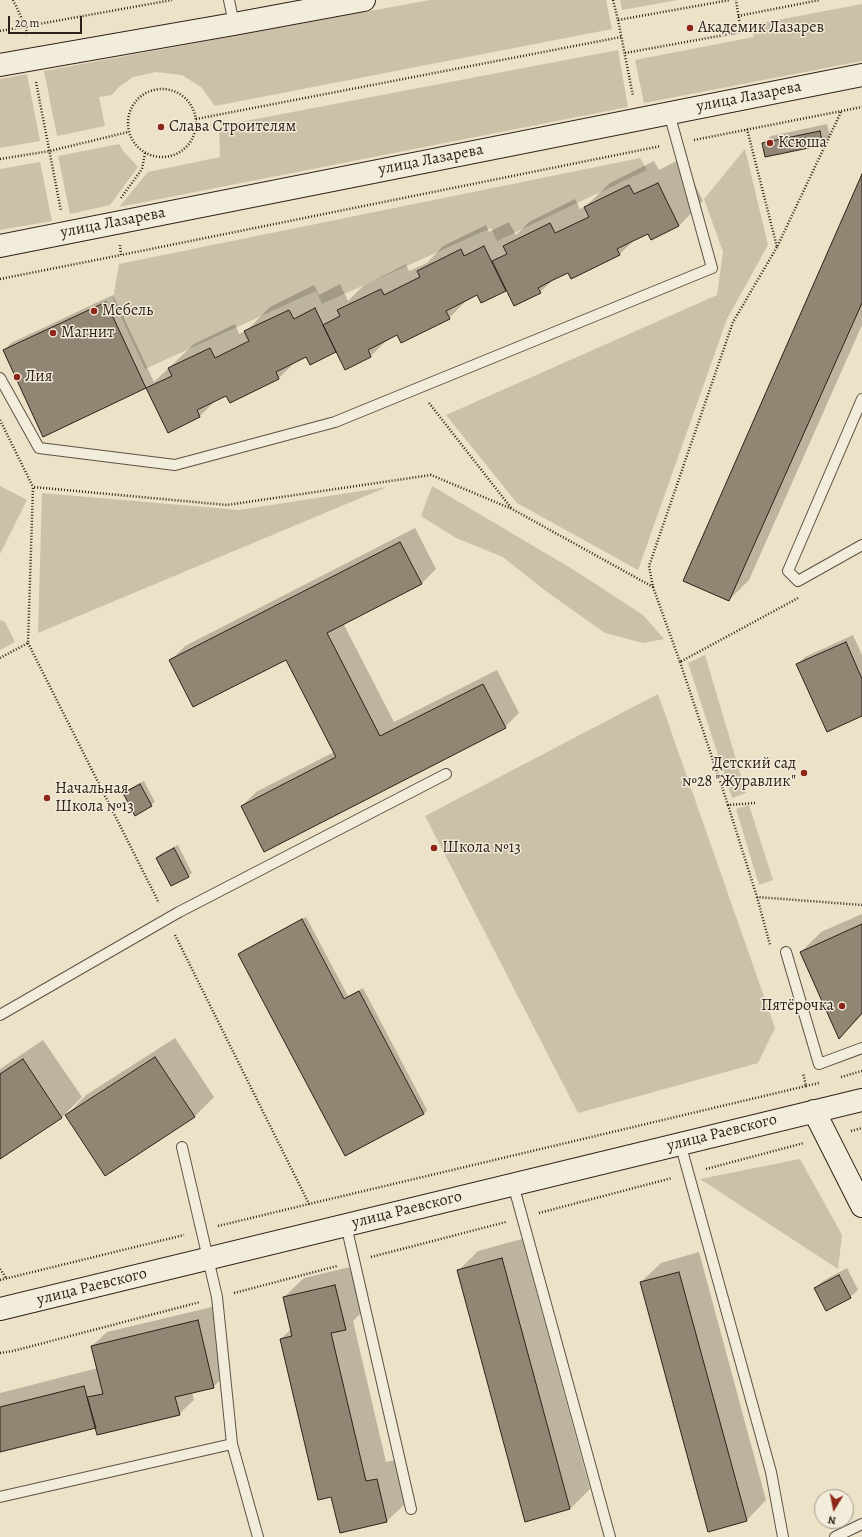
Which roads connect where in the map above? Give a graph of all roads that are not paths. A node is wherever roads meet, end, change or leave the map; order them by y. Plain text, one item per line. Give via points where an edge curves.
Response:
1 (229, 0) edge
2 (364, 0) edge
3 (234, 24) junction
4 (0, 65) edge
5 (862, 75) edge
6 (669, 113) junction
7 (0, 246) edge
8 (0, 378) edge
9 (862, 398) edge
10 (862, 545) edge
11 (446, 774) dead end
12 (786, 952) dead end
13 (0, 1015) edge
14 (862, 1048) edge
15 (862, 1100) edge
16 (814, 1111) junction
17 (680, 1143) junction
18 (182, 1147) dead end
19 (513, 1184) junction
20 (862, 1206) edge
21 (346, 1225) junction
22 (208, 1258) junction
23 (0, 1309) edge
24 (232, 1444) junction
25 (0, 1497) edge
26 (411, 1509) dead end
27 (862, 1524) edge
28 (258, 1537) edge
29 (610, 1537) edge
30 (784, 1537) edge
31 (835, 1537) edge

1 - 3 lane
2 - 3 main road
3 - 4 main road
5 - 6 main road, улица Лазарева
6 - 7 main road, улица Лазарева
6 - 8 lane via 712,268 335,422 175,465 39,448
9 - 10 lane via 788,571 798,581
11 - 13 lane via 167,919
12 - 14 lane via 819,1064
15 - 16 main road, улица Раевского
16 - 17 main road, улица Раевского
16 - 20 main road
17 - 19 main road, улица Раевского
17 - 30 lane via 771,1472
18 - 22 lane
19 - 21 main road, улица Раевского
19 - 29 lane
21 - 22 main road, улица Раевского
21 - 26 lane
22 - 23 main road, улица Раевского
22 - 24 lane via 218,1297
24 - 25 lane
24 - 28 lane
27 - 31 lane

